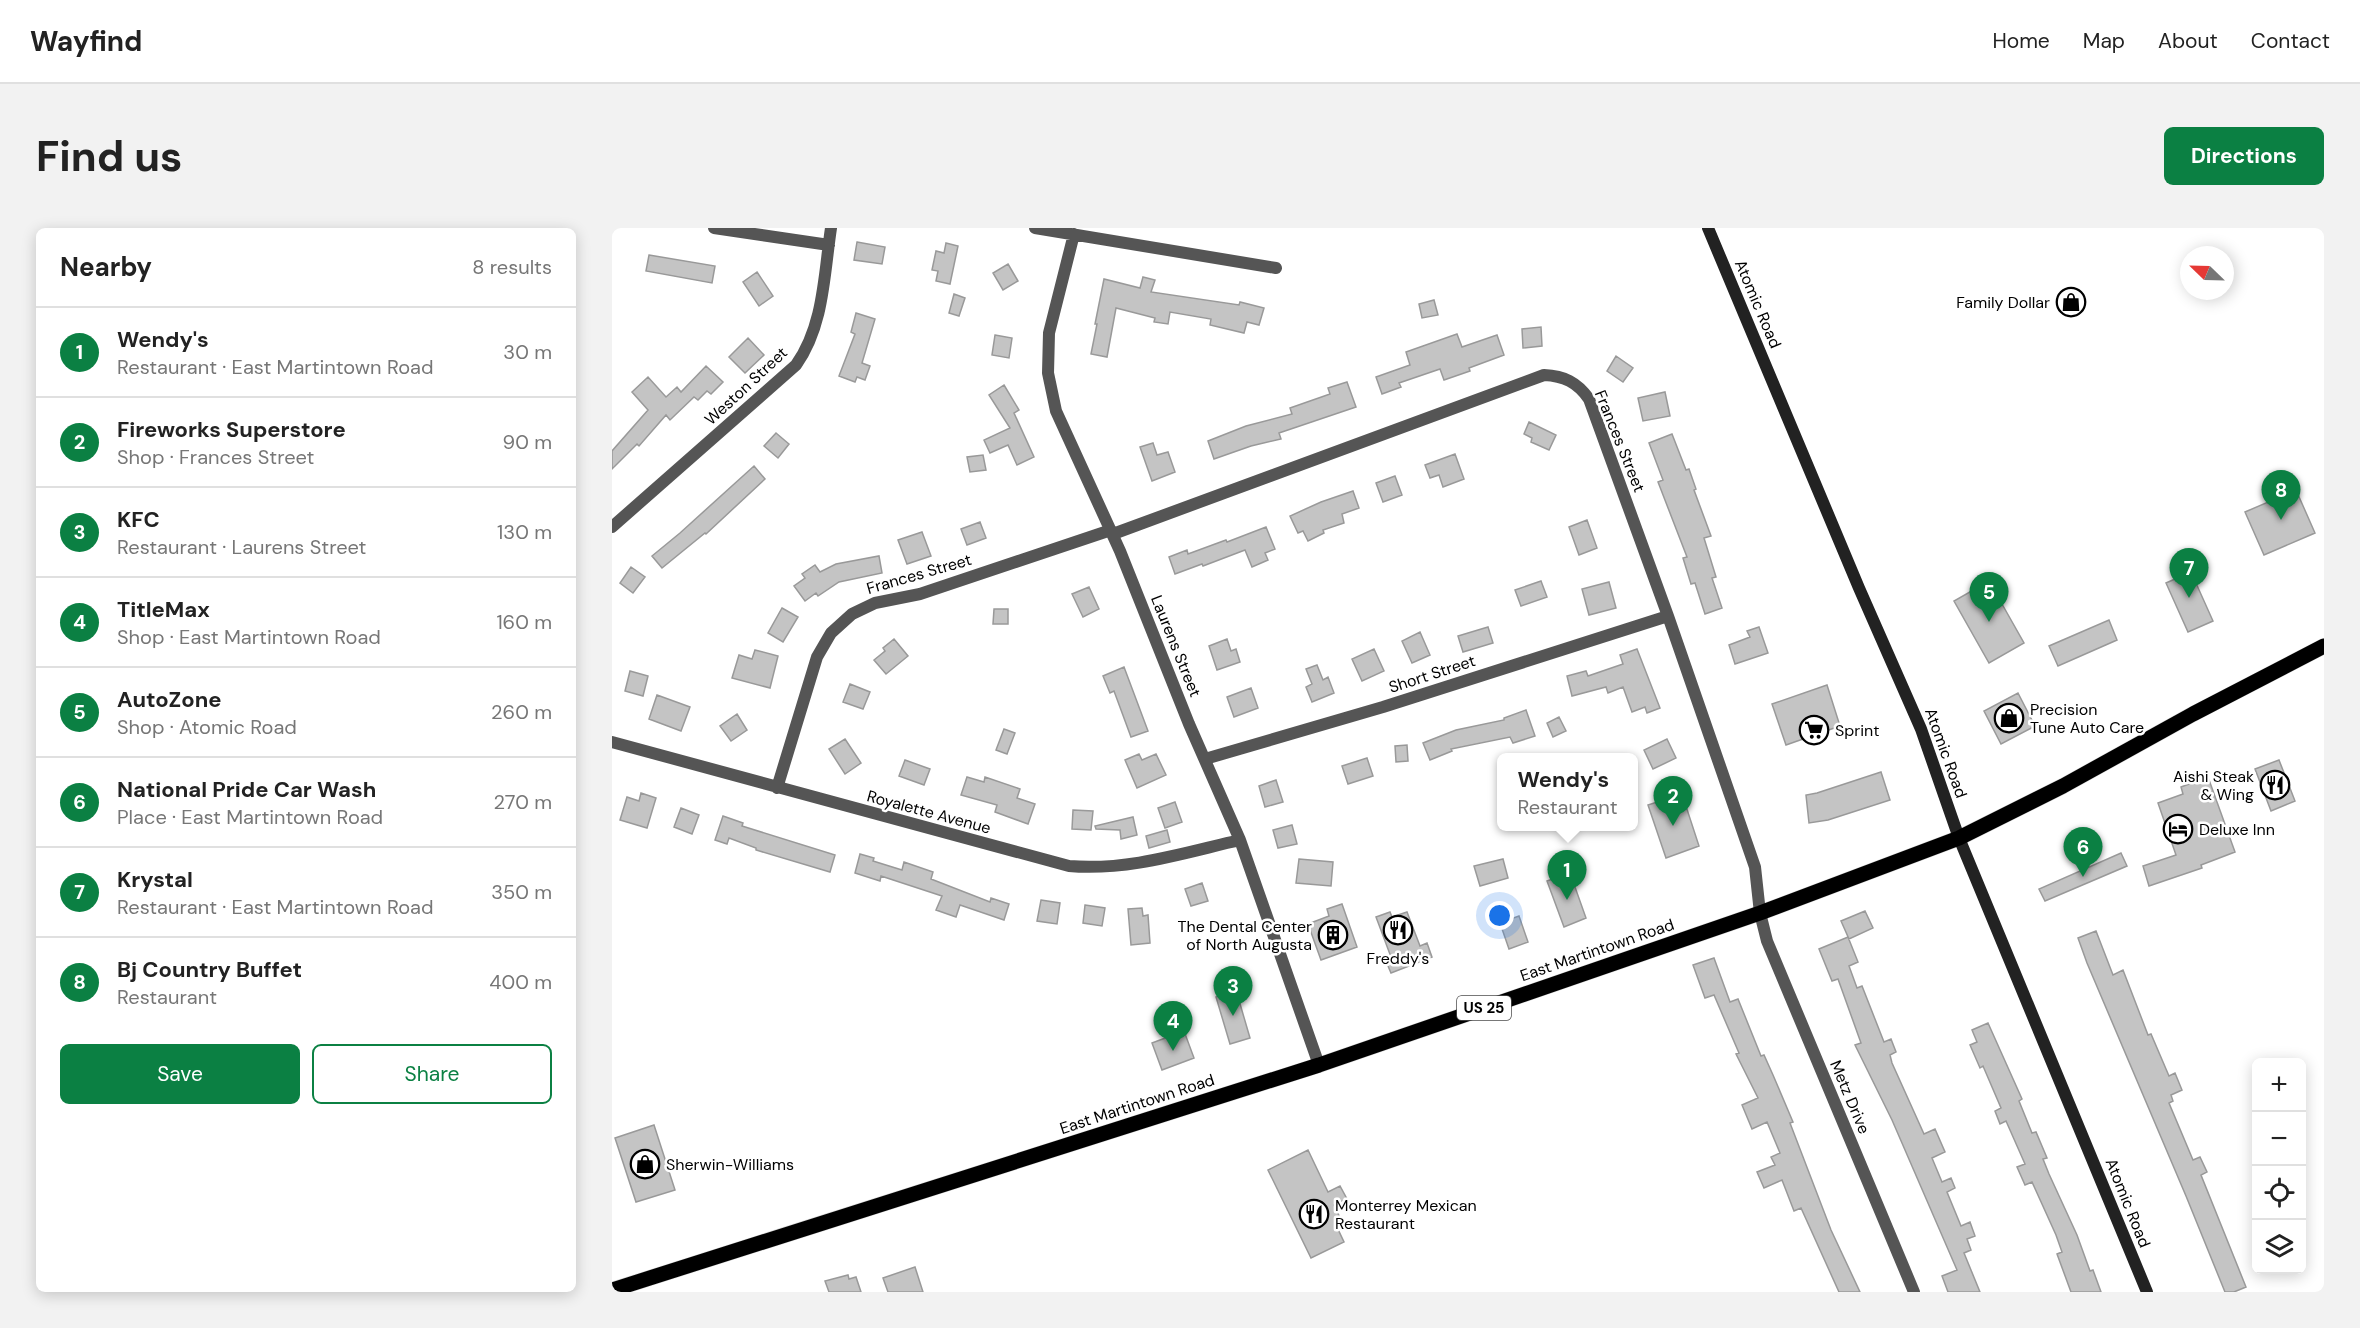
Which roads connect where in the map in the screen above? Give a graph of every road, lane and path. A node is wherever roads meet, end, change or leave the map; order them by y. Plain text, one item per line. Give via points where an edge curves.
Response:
1 (714, 228) edge
2 (831, 228) edge
3 (1035, 228) edge
4 (1708, 228) edge
5 (1074, 234) junction
6 (829, 244) junction
7 (1276, 267) dead end
8 (612, 527) edge
9 (1112, 532) junction
10 (1668, 616) junction
11 (2324, 646) edge
12 (612, 742) edge
13 (1204, 759) junction
14 (777, 788) junction
15 (1959, 838) junction
16 (1240, 840) junction
17 (1760, 913) junction
18 (1318, 1065) junction
19 (612, 1290) edge
20 (1914, 1292) edge
21 (2147, 1292) edge

1 - 6 street
2 - 6 street, Weston Street
3 - 5 street
4 - 15 main road, Atomic Road via 1922,729
5 - 7 street
5 - 9 street, Laurens Street via 1049,333 1048,373 1056,411
6 - 8 street, Weston Street via 816,326 796,365
9 - 10 street, Frances Street via 1544,375 1556,376 1576,384 1589,399
9 - 13 street, Laurens Street
9 - 14 street, Frances Street via 920,594 875,603 852,614 831,633 817,657
10 - 13 street, Short Street via 1383,707
10 - 17 street, Frances Street via 1755,867
11 - 15 main road, East Martintown Road / US 25
12 - 14 street, Royalette Avenue
13 - 16 street, Laurens Street
14 - 16 street, Royalette Avenue via 1070,866 1129,866
15 - 17 main road, East Martintown Road / US 25
15 - 21 main road, Atomic Road
16 - 18 street, Laurens Street
17 - 18 main road, East Martintown Road / US 25
17 - 20 street, Metz Drive via 1767,941
18 - 19 main road, East Martintown Road / US 25

